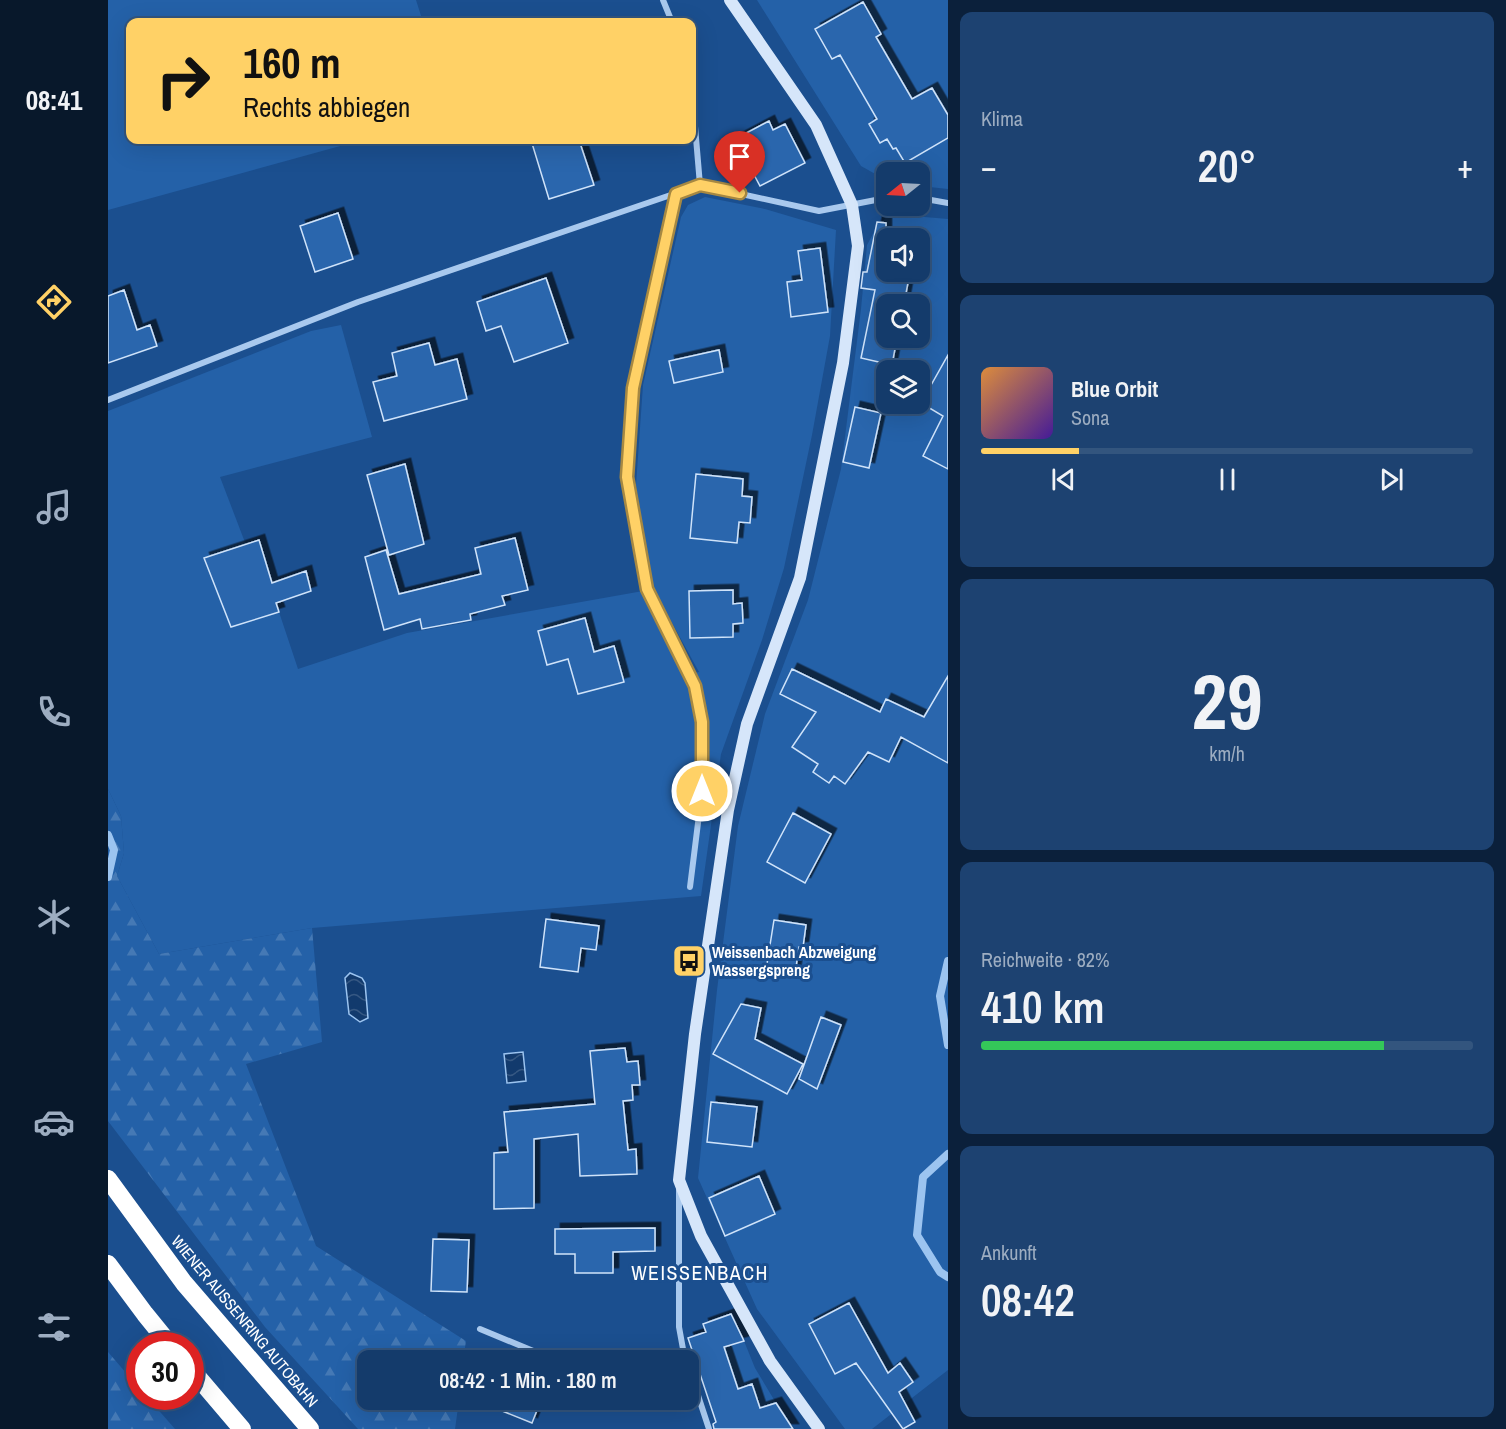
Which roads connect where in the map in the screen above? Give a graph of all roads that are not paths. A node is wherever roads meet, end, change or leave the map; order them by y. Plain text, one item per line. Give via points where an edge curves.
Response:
1 (663, 0) edge
2 (730, 0) edge
3 (670, 18) edge
4 (696, 138) edge
5 (700, 185) junction
6 (676, 194) junction
7 (876, 200) edge
8 (930, 200) edge
9 (948, 203) edge
10 (852, 205) junction
11 (108, 400) edge
12 (690, 887) dead end
13 (108, 1179) edge
14 (679, 1180) junction
15 (108, 1264) edge
16 (480, 1329) dead end
17 (160, 1332) edge
18 (683, 1349) edge
19 (531, 1350) edge
20 (204, 1384) edge
21 (699, 1399) edge
22 (242, 1429) edge
23 (310, 1429) edge
24 (709, 1429) edge
25 (819, 1429) edge

1 - 3 street
2 - 10 street via 816,125
4 - 5 street
5 - 6 street
5 - 10 street via 819,211
6 - 11 street via 358,302
6 - 12 street via 633,388 627,477 647,589 692,676 702,722 702,791
7 - 10 street
8 - 9 street
10 - 14 street via 858,246 843,363 800,578 747,724 728,810 695,1034
13 - 23 highway, WIENER AUSSENRING AUTOBAHN via 184,1283
14 - 18 street via 679,1327
14 - 25 street via 701,1236 770,1361
15 - 17 highway
16 - 19 street
20 - 22 highway
21 - 24 street

